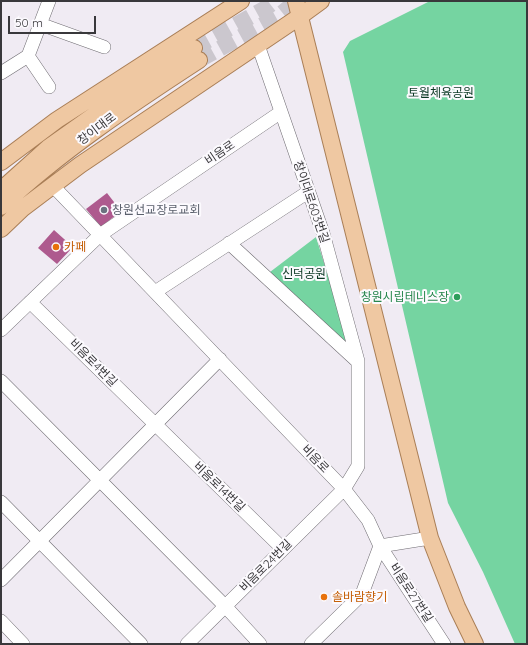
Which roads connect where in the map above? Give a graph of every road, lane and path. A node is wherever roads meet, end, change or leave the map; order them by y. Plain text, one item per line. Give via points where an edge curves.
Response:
1 (49, 1) edge
2 (241, 1) edge
3 (296, 1) edge
4 (321, 1) edge
5 (299, 17) junction
6 (40, 24) junction
7 (258, 45) junction
8 (104, 47) dead end
9 (28, 56) junction
10 (1, 73) edge
11 (50, 87) dead end
12 (281, 112) junction
13 (1, 162) edge
14 (53, 186) junction
15 (1, 190) edge
16 (308, 192) junction
17 (1, 207) edge
18 (1, 229) edge
19 (100, 235) junction
20 (229, 243) junction
21 (155, 292) junction
22 (30, 302) junction
23 (1, 330) edge
24 (220, 360) junction
25 (358, 361) junction
26 (1, 380) edge
27 (155, 425) junction
28 (100, 480) junction
29 (344, 489) junction
30 (1, 502) edge
31 (430, 538) junction
32 (39, 541) junction
33 (380, 546) junction
34 (283, 549) junction
35 (1, 580) edge
36 (225, 606) junction
37 (1, 621) edge
38 (442, 643) edge
39 (23, 644) edge
40 (141, 644) edge
41 (187, 644) edge
42 (260, 644) edge
43 (311, 644) edge
44 (475, 644) edge

1 - 6 street
2 - 13 main road via 57,120
3 - 5 main road
4 - 5 main road
5 - 7 main road
5 - 31 main road
6 - 8 street
6 - 9 street
7 - 12 street, 창이대로603번길
7 - 14 main road
9 - 10 street
9 - 11 street
12 - 16 street, 창이대로603번길
12 - 19 street, 비음로
14 - 18 main road via 23,208
14 - 19 street, 비음로
15 - 17 main road, 창이대로 via 49,147 121,96 196,54 66,152
16 - 20 street
16 - 25 street, 창이대로603번길 via 323,233
19 - 21 street, 비음로
19 - 22 street
20 - 21 street
20 - 25 street
21 - 24 street, 비음로
22 - 23 street
22 - 27 street, 비음로4번길
24 - 27 street
24 - 29 street, 비음로
25 - 29 street, 창이대로603번길 via 358,466
26 - 28 street
27 - 28 street
27 - 34 street, 비음로14번길
28 - 32 street
28 - 36 street
29 - 33 street, 비음로 via 368,520
29 - 34 street, 비음로24번길
30 - 32 street
31 - 33 street
31 - 44 main road via 457,608
32 - 35 street
32 - 40 street
33 - 38 street, 비음로27번길
33 - 43 street via 362,594
34 - 36 street, 비음로24번길
36 - 41 street, 비음로24번길
36 - 42 street
37 - 39 street

